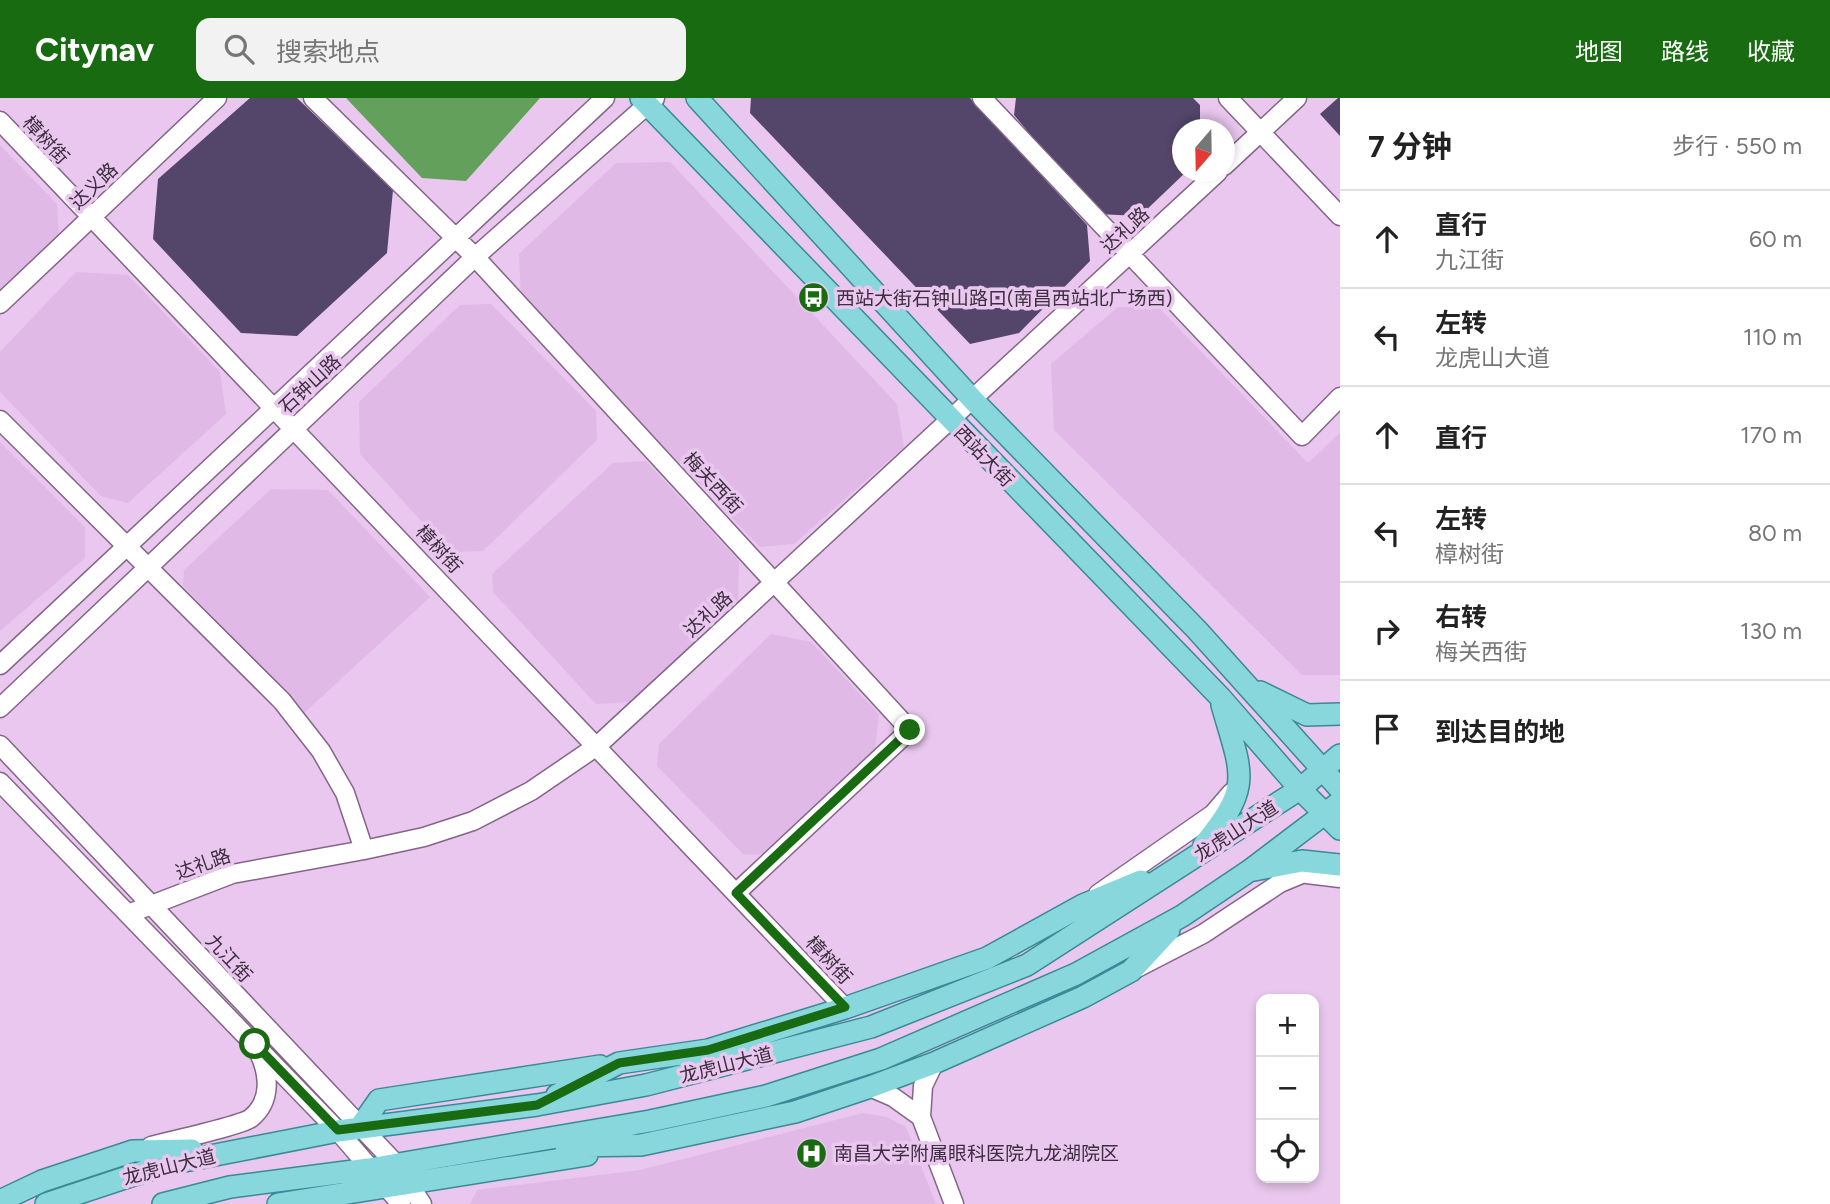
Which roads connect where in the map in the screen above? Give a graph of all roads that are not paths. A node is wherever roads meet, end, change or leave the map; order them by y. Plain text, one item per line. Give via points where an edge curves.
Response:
1 (217, 98) edge
2 (313, 98) edge
3 (605, 98) edge
4 (697, 98) edge
5 (982, 98) edge
6 (1228, 98) edge
7 (1297, 98) edge
8 (648, 100) edge
9 (0, 121) edge
10 (1260, 133) junction
11 (1235, 156) edge
12 (1208, 182) edge
13 (1340, 216) edge
14 (91, 219) junction
15 (455, 237) junction
16 (1130, 254) junction
17 (475, 257) junction
18 (0, 304) edge
19 (1340, 397) edge
20 (973, 400) junction
21 (276, 407) junction
22 (0, 420) edge
23 (950, 421) junction
24 (295, 427) junction
25 (125, 546) junction
26 (146, 568) junction
27 (774, 580) junction
28 (1197, 630) junction
29 (0, 665) edge
30 (1220, 698) junction
31 (1340, 705) edge
32 (0, 708) edge
33 (1340, 714) edge
34 (1307, 715) junction
35 (0, 745) edge
36 (597, 746) junction
37 (1340, 755) edge
38 (1324, 770) junction
39 (0, 782) edge
40 (1240, 782) junction
41 (1300, 789) junction
42 (1340, 789) edge
43 (1335, 816) edge
44 (364, 850) junction
45 (1191, 861) junction
46 (1336, 869) edge
47 (1249, 871) junction
48 (736, 893) junction
49 (1083, 905) junction
50 (150, 906) junction
51 (128, 914) junction
52 (1182, 916) junction
53 (1130, 971) junction
54 (845, 1007) junction
55 (255, 1044) junction
56 (619, 1063) junction
57 (934, 1063) junction
58 (870, 1087) junction
59 (537, 1105) junction
60 (921, 1117) junction
61 (360, 1127) junction
62 (338, 1130) junction
63 (641, 1145) junction
64 (508, 1147) junction
65 (243, 1150) junction
66 (133, 1151) junction
67 (396, 1164) junction
68 (369, 1169) junction
69 (409, 1184) junction
70 (230, 1186) junction
71 (386, 1187) junction
72 (0, 1201) edge
73 (46, 1204) edge
74 (163, 1204) edge
75 (191, 1204) edge
76 (278, 1204) edge
77 (401, 1204) edge
78 (422, 1204) edge
79 (954, 1204) edge

1 - 14 street, 达义路
2 - 15 street, 梅关西街
3 - 15 street, 石钟山路
4 - 20 main road, 西站大街
5 - 16 street
6 - 10 street
7 - 10 street
8 - 17 street, 石钟山路
8 - 23 main road, 西站大街
9 - 14 street, 樟树街
10 - 11 street
10 - 13 street
12 - 16 street, 达礼路
14 - 18 street, 达义路
14 - 21 street, 樟树街
15 - 17 street, 梅关西街
15 - 21 street, 石钟山路
16 - 19 street via 1302,436
16 - 20 street, 达礼路
17 - 24 street, 石钟山路
17 - 27 street, 梅关西街
20 - 23 street, 达礼路
20 - 28 main road, 西站大街
21 - 24 street, 樟树街
21 - 25 street, 石钟山路
22 - 25 street
23 - 27 street, 达礼路
23 - 30 main road, 西站大街
24 - 26 street, 石钟山路
24 - 36 street, 樟树街
25 - 26 street
25 - 29 street, 石钟山路
26 - 32 street, 石钟山路
26 - 44 street via 282,701 321,751 345,793
27 - 36 street, 达礼路
27 - 48 street, 梅关西街 via 910,730
28 - 34 main road via 1259,691
28 - 38 main road, 西站大街
30 - 40 main road
30 - 41 main road, 西站大街
31 - 34 street
33 - 34 main road
35 - 50 street, 九江街
36 - 44 street, 达礼路 via 531,791 473,821
36 - 48 street, 樟树街
37 - 38 main road, 龙虎山大道
38 - 41 main road, 龙虎山大道
38 - 42 main road, 西站大街
39 - 51 street, 九江街
40 - 45 main road via 1225,820
40 - 49 street via 1213,814
41 - 43 main road, 西站大街
41 - 45 main road, 龙虎山大道
43 - 47 main road, 龙虎山大道
44 - 50 street, 达礼路 via 232,874
45 - 49 main road
45 - 59 main road, 龙虎山大道 via 1027,965 871,1027 646,1085
46 - 47 main road via 1302,861
46 - 53 street via 1280,883 1203,934
47 - 52 main road, 龙虎山大道
48 - 54 street, 樟树街
49 - 54 main road via 987,958
50 - 51 street, 达礼路
50 - 61 street, 九江街
51 - 55 street, 九江街
52 - 53 main road
52 - 64 main road, 龙虎山大道 via 1076,974 881,1059 766,1096
53 - 57 main road via 1083,997
54 - 56 main road via 708,1050
55 - 62 street, 九江街
55 - 66 street via 267,1070 267,1089 262,1105 250,1119
56 - 59 main road
56 - 61 main road via 379,1100
57 - 58 main road
57 - 60 street via 923,1086
58 - 60 street
58 - 63 main road via 795,1112
59 - 61 main road, 龙虎山大道
60 - 79 street
61 - 62 main road, 龙虎山大道
61 - 67 street, 九江街
62 - 65 main road, 龙虎山大道
62 - 68 street, 九江街
63 - 64 main road
63 - 69 main road
64 - 67 main road, 龙虎山大道
65 - 66 main road
65 - 73 main road, 龙虎山大道 via 164,1165
66 - 72 main road via 42,1181
67 - 68 main road, 龙虎山大道
67 - 69 street, 九江街
68 - 70 main road, 龙虎山大道
68 - 71 street, 九江街
69 - 71 main road
69 - 78 street, 九江街
70 - 74 main road, 龙虎山大道
70 - 75 main road
71 - 76 main road
71 - 77 street, 九江街

